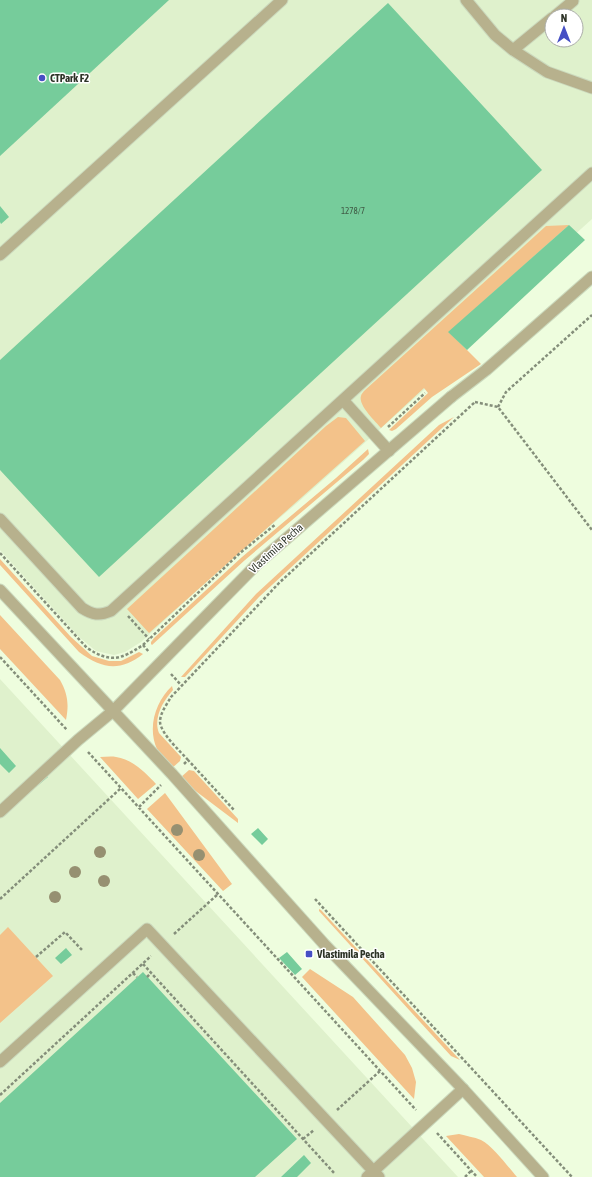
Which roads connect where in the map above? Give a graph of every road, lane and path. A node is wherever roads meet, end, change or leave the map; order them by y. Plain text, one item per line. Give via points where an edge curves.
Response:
1 (282, 0) edge
2 (466, 0) edge
3 (572, 0) edge
4 (565, 8) edge
5 (544, 25) edge
6 (513, 50) junction
7 (592, 88) edge
8 (592, 173) edge
9 (0, 255) edge
10 (592, 277) edge
11 (592, 315) edge
12 (451, 397) junction
13 (343, 400) junction
14 (475, 402) junction
15 (498, 406) junction
16 (389, 451) junction
17 (0, 519) edge
18 (592, 530) edge
19 (0, 554) edge
20 (0, 590) edge
21 (118, 605) junction
22 (149, 639) dead end
23 (153, 656) dead end
24 (0, 657) edge
25 (165, 669) dead end
26 (181, 685) junction
27 (113, 711) junction
28 (78, 740) junction
29 (188, 760) junction
30 (180, 768) dead end
31 (165, 781) dead end
32 (121, 788) junction
33 (139, 807) junction
34 (234, 810) dead end
35 (0, 812) edge
36 (218, 894) junction
37 (0, 899) edge
38 (315, 899) dead end
39 (172, 936) dead end
40 (82, 950) dead end
41 (153, 954) dead end
42 (36, 957) dead end
43 (143, 964) junction
44 (133, 973) junction
45 (151, 973) junction
46 (147, 976) dead end
47 (137, 977) dead end
48 (0, 1062) edge
49 (380, 1071) junction
50 (463, 1089) junction
51 (0, 1095) edge
52 (334, 1113) dead end
53 (427, 1122) junction
54 (316, 1128) dead end
55 (303, 1139) junction
56 (471, 1171) junction
57 (335, 1174) dead end
58 (374, 1175) edge
59 (465, 1177) edge
60 (477, 1177) edge
61 (543, 1177) edge
62 (572, 1177) edge

1 - 9 street
2 - 6 street via 495,35
3 - 4 street
5 - 6 street
6 - 7 street via 547,72
8 - 13 street
10 - 12 street, Vlastimila Pecha via 486,370
11 - 15 path via 506,392
12 - 14 path
12 - 16 street, Vlastimila Pecha
13 - 16 street
13 - 21 street
14 - 15 path
14 - 26 path via 279,583
15 - 18 path
16 - 27 street, Vlastimila Pecha via 258,563
17 - 21 street via 82,608 91,613 104,614
19 - 23 path via 87,648 110,658 122,656 143,645
20 - 27 street
21 - 22 path
24 - 28 path
25 - 26 path
26 - 29 path via 165,706 160,723 164,732
27 - 28 street, Vlastimila Pecha
27 - 50 street via 324,944
28 - 32 path
28 - 35 street, Vlastimila Pecha
29 - 30 path
29 - 34 path
31 - 33 path
32 - 33 path
32 - 37 path
33 - 36 path
36 - 39 path
36 - 49 path
38 - 62 path
40 - 42 path via 65,932
41 - 43 path
43 - 44 path
43 - 45 path
44 - 47 path
44 - 51 path
45 - 46 path
45 - 55 path
48 - 58 street via 147,929
49 - 52 path
49 - 53 path
50 - 53 street
50 - 61 street
53 - 56 path
53 - 58 street
54 - 55 path
55 - 57 path
56 - 59 path
56 - 60 path

